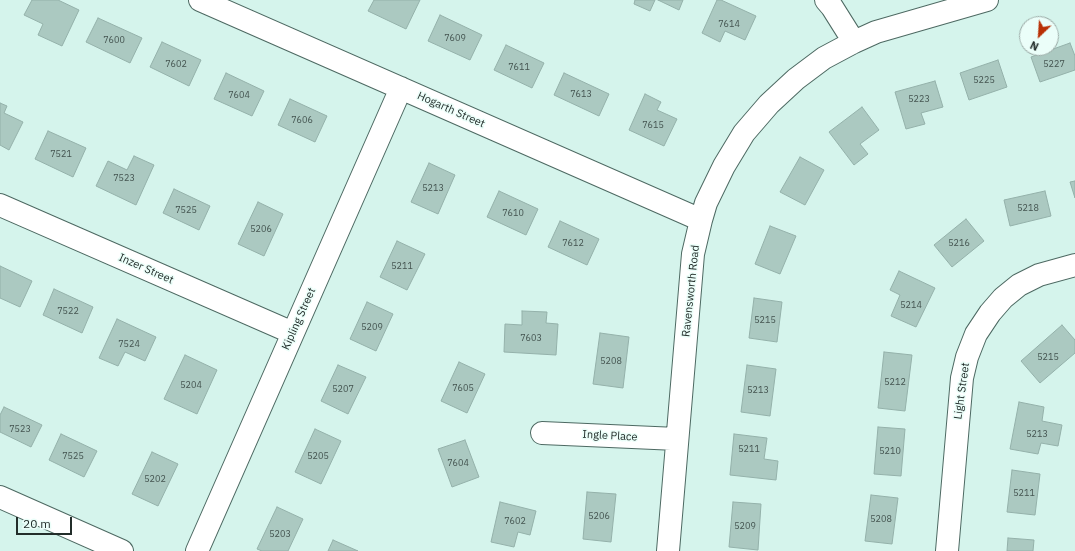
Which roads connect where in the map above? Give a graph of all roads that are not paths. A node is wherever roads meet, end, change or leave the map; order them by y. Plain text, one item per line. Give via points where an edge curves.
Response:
1 (200, 0) edge
2 (826, 0) edge
3 (986, 0) edge
4 (854, 42) junction
5 (401, 88) junction
6 (0, 205) edge
7 (701, 220) junction
8 (1075, 265) edge
9 (292, 333) junction
10 (542, 433) dead end
11 (677, 439) junction
12 (0, 497) edge
13 (122, 551) edge
14 (197, 551) edge
15 (668, 551) edge
16 (947, 551) edge

1 - 5 street, Hogarth Street
2 - 4 street
3 - 4 street, Ravensworth Road via 876,32
4 - 7 street, Ravensworth Road via 824,58 796,79 769,104 744,133 724,166 706,203
5 - 7 street, Hogarth Street
5 - 9 street, Kipling Street
6 - 9 street, Inzer Street
7 - 11 street, Ravensworth Road via 693,254
8 - 16 street, Light Street via 1039,275 1019,285 990,312 976,334 962,378
9 - 14 street, Kipling Street
10 - 11 street, Ingle Place
11 - 15 street, Ravensworth Road
12 - 13 street

